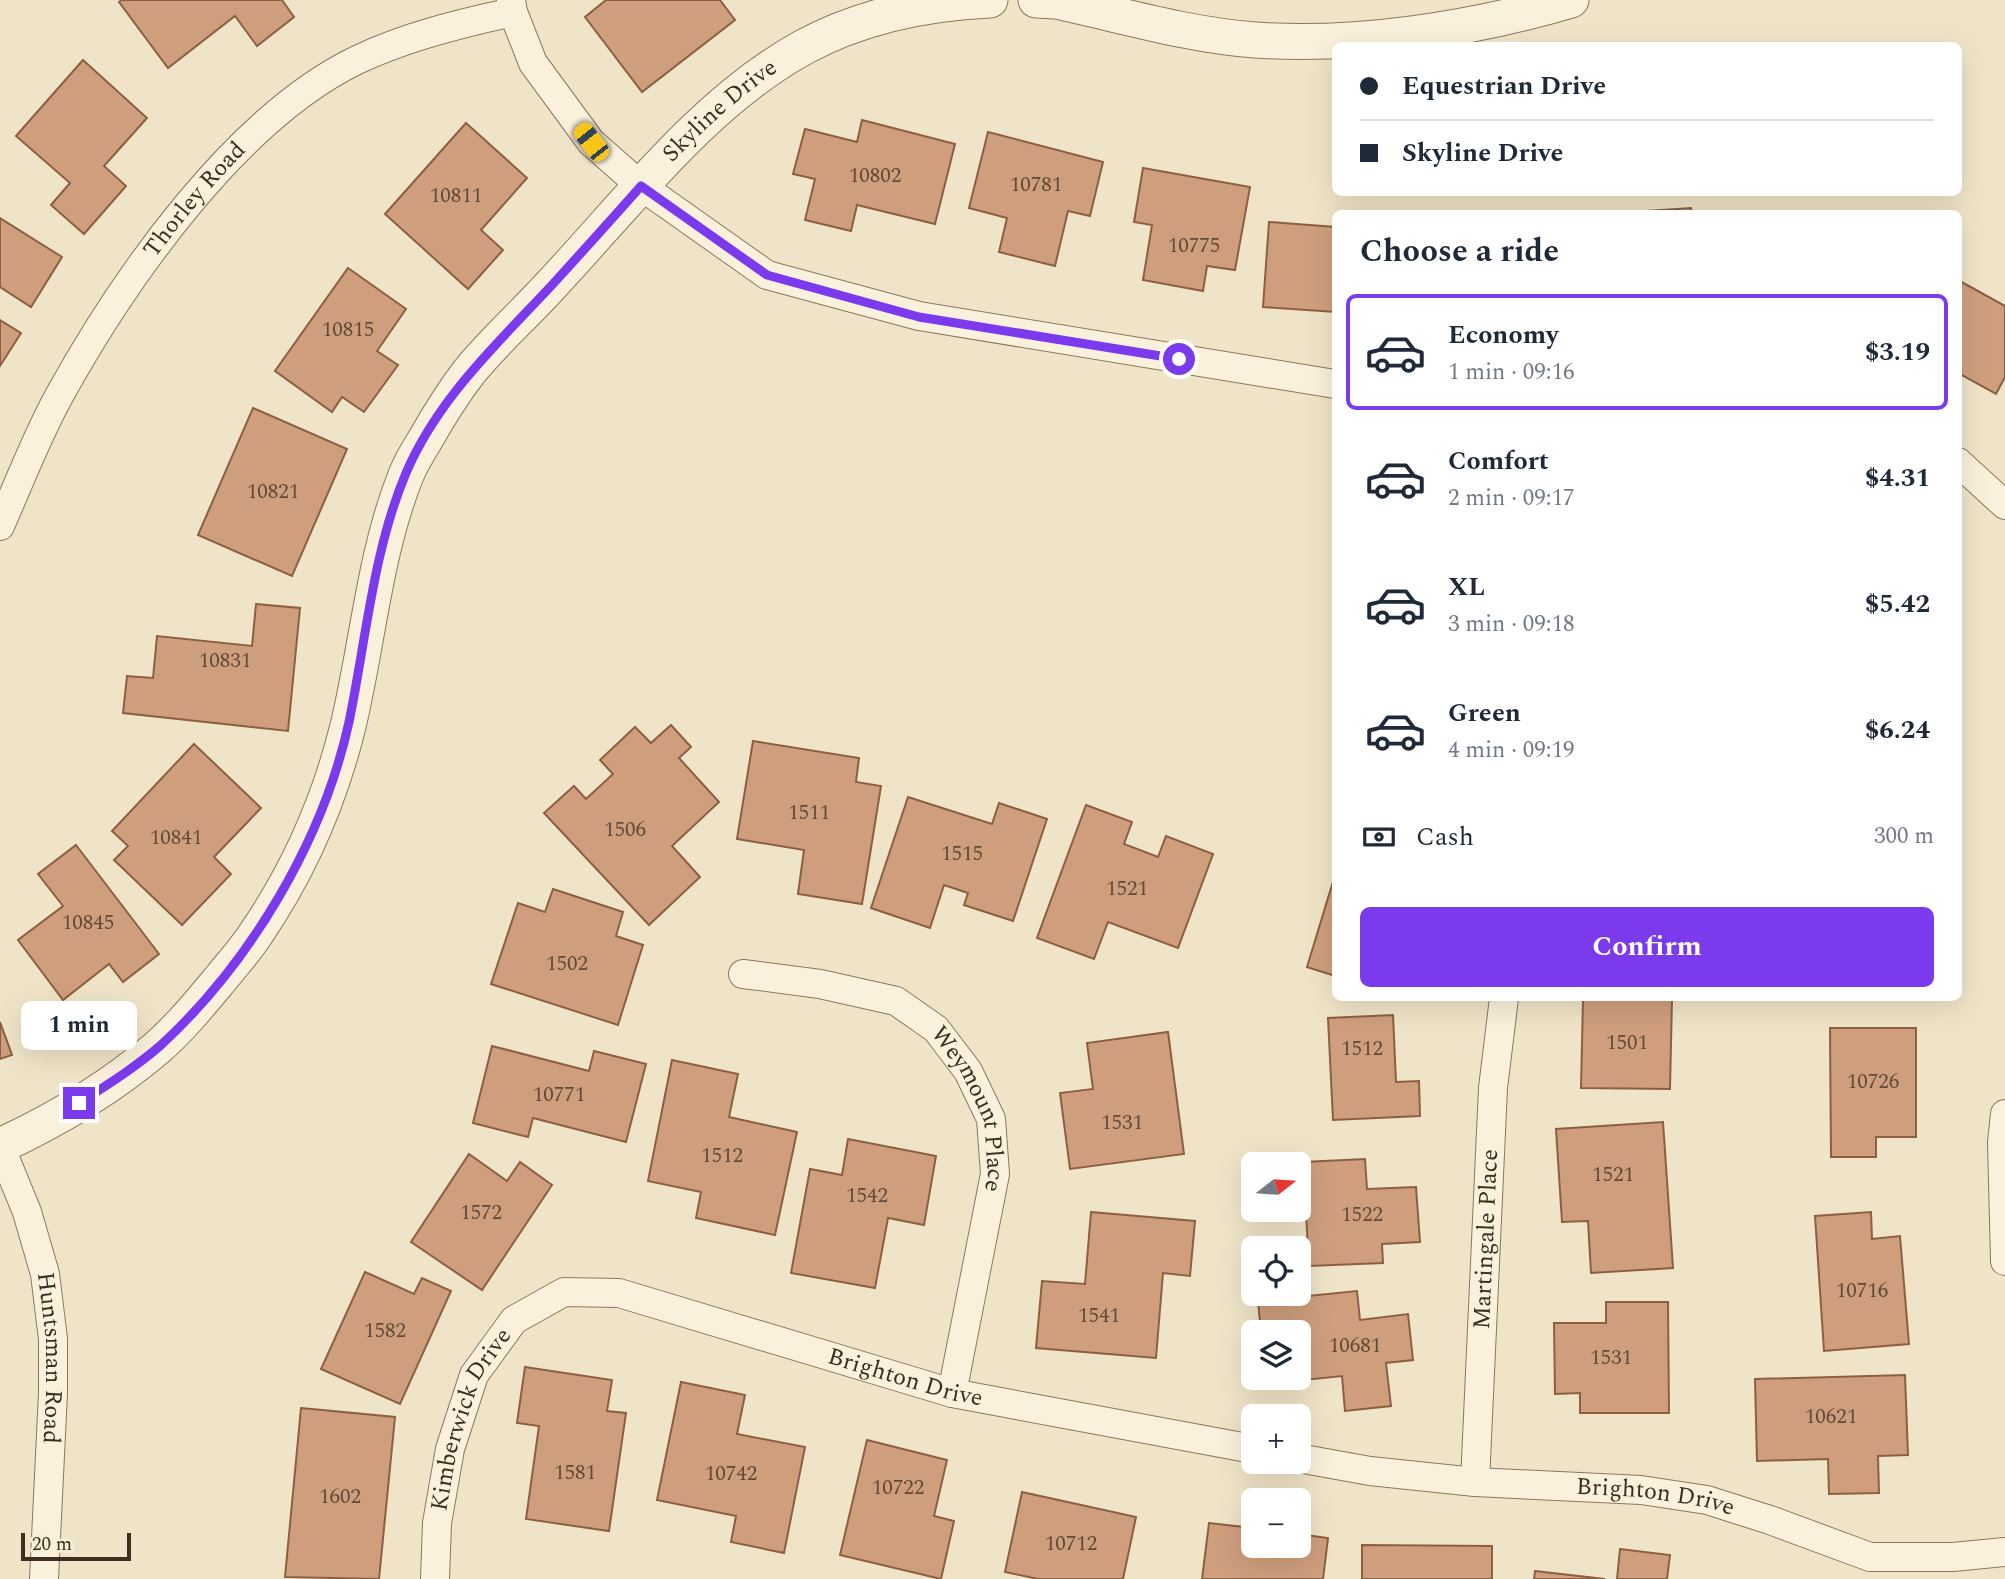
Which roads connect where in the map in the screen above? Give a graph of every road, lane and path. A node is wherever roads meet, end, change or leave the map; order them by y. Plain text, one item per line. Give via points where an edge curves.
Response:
1 (971, 0) edge
2 (1036, 0) edge
3 (1571, 0) edge
4 (512, 6) edge
5 (641, 186) junction
6 (1332, 384) edge
7 (1962, 466) edge
8 (2005, 505) edge
9 (0, 526) edge
10 (743, 974) dead end
11 (1504, 1001) edge
12 (2005, 1114) edge
13 (0, 1146) edge
14 (2005, 1261) edge
15 (564, 1292) joint
16 (952, 1393) junction
17 (1241, 1447) edge
18 (1311, 1460) edge
19 (1475, 1482) junction
20 (2005, 1552) edge
21 (44, 1579) edge
22 (435, 1579) edge

1 - 5 street, Skyline Drive via 884,14 802,48 726,102
2 - 3 street via 1255,40 1318,40 1447,29 1520,16
4 - 5 street via 533,63 561,104 591,142
4 - 9 street, Thorley Road via 357,60 279,111 219,169 172,224 97,330 58,399
5 - 6 street via 767,275 919,317
5 - 13 street, Skyline Drive via 469,372 407,473 385,539 348,725 324,807 257,933 204,1000 160,1045 79,1103
7 - 8 street
10 - 16 street, Weymount Place via 820,984 896,1001 936,1029 968,1071 991,1119 995,1174
11 - 19 street, Martingale Place via 1493,1088
12 - 14 street
13 - 21 street, Huntsman Road via 27,1212 45,1274 53,1339
15 - 16 street, Brighton Drive via 619,1293
15 - 22 street, Kimberwick Drive via 514,1320 474,1375 450,1448 437,1523
16 - 17 street, Brighton Drive
18 - 19 street, Brighton Drive
19 - 20 street, Brighton Drive via 1641,1490 1707,1500 1870,1557

